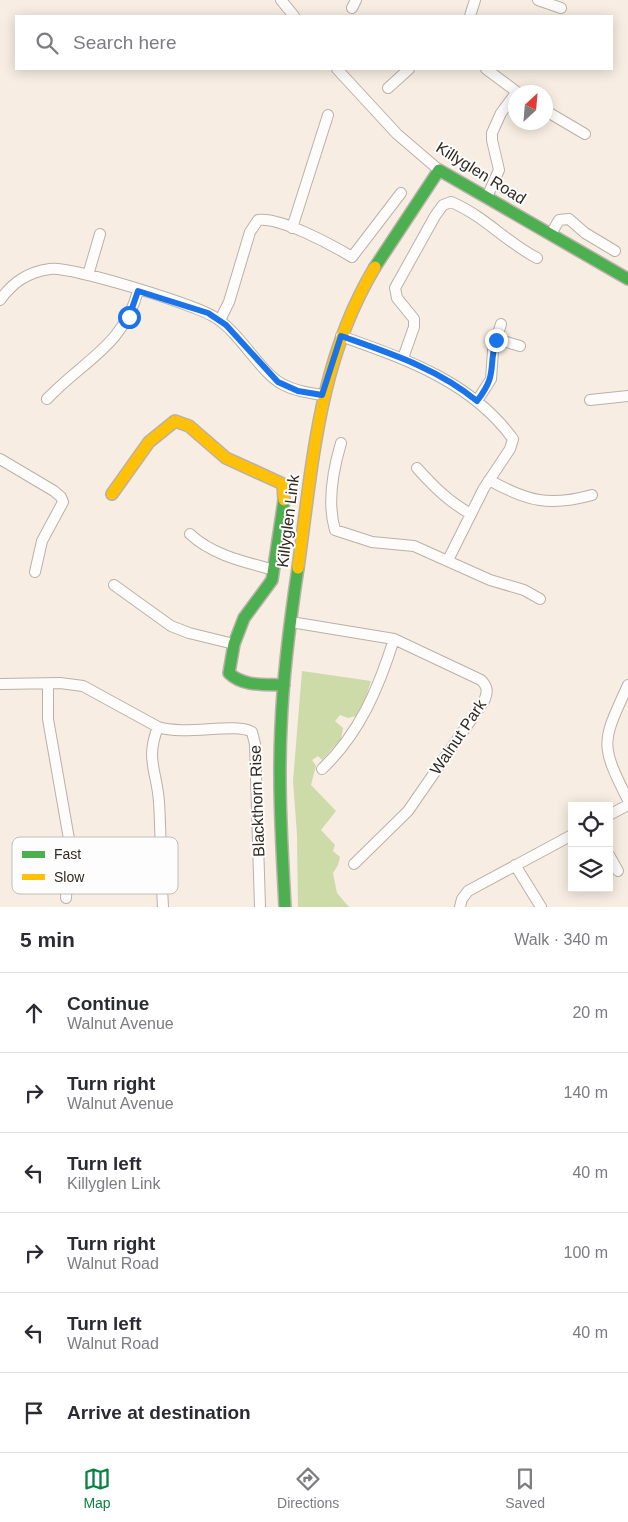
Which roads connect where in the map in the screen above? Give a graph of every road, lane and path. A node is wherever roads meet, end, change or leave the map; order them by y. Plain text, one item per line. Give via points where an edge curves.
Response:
1 (281, 0) edge
2 (475, 0) edge
3 (538, 0) edge
4 (561, 8) dead end
5 (293, 15) edge
6 (470, 15) edge
7 (338, 70) edge
8 (408, 70) edge
9 (487, 70) edge
10 (508, 86) edge
11 (388, 88) dead end
12 (508, 103) edge
13 (328, 115) dead end
14 (553, 115) edge
15 (585, 134) dead end
16 (440, 170) junction
17 (400, 193) dead end
18 (487, 197) junction
19 (292, 228) junction
20 (100, 234) dead end
21 (551, 234) junction
22 (615, 250) dead end
23 (537, 258) dead end
24 (88, 275) junction
25 (628, 279) edge
26 (138, 291) junction
27 (0, 300) edge
28 (220, 320) junction
29 (501, 324) dead end
30 (341, 336) junction
31 (496, 340) junction
32 (520, 346) dead end
33 (404, 358) junction
34 (322, 395) junction
35 (628, 396) edge
36 (47, 399) dead end
37 (590, 400) dead end
38 (477, 401) junction
39 (340, 443) dead end
40 (0, 459) edge
41 (417, 468) dead end
42 (489, 480) junction
43 (112, 494) dead end
44 (592, 495) dead end
45 (471, 514) junction
46 (190, 534) dead end
47 (448, 560) junction
48 (274, 570) junction
49 (35, 572) dead end
50 (114, 585) dead end
51 (540, 599) dead end
52 (291, 622) junction
53 (394, 639) junction
54 (234, 644) junction
55 (0, 684) edge
56 (48, 684) junction
57 (284, 685) junction
58 (628, 685) edge
59 (158, 727) junction
60 (322, 769) dead end
61 (628, 800) edge
62 (628, 805) edge
63 (613, 813) edge
64 (68, 837) edge
65 (160, 837) edge
66 (568, 837) edge
67 (613, 862) edge
68 (354, 864) dead end
69 (515, 865) junction
70 (618, 871) dead end
71 (66, 894) edge
72 (163, 894) edge
73 (66, 898) dead end
74 (461, 903) edge
75 (163, 907) edge
76 (260, 907) edge
77 (285, 907) edge
78 (541, 907) edge

1 - 5 street
2 - 6 street
3 - 4 street
7 - 16 street, Killyglen Road via 397,134
8 - 11 street
9 - 10 street
12 - 18 street via 492,133 499,170
13 - 19 street
14 - 15 street
16 - 18 street, Killyglen Road
16 - 30 street, Killyglen Link via 366,283
17 - 19 street via 352,257 327,242
18 - 21 street, Killyglen Road
19 - 28 street via 263,220 253,225 229,302
20 - 24 street
21 - 22 street via 559,220 569,218 585,233
21 - 25 street, Killyglen Road
23 - 33 street via 519,249 463,206 451,202 443,205 395,288 397,298 414,319
24 - 26 street
24 - 27 street via 55,269 31,273 12,285
26 - 28 street via 192,306
26 - 36 street via 129,317 116,337
28 - 34 street via 278,382 298,391
29 - 31 street
30 - 33 street
30 - 34 street, Killyglen Link
31 - 32 street
31 - 38 street via 491,379
33 - 38 street via 443,376
34 - 52 street, Killyglen Link
35 - 37 street
38 - 42 street via 513,440
39 - 47 street via 333,479 335,530 372,542 414,546
40 - 49 street via 61,496 61,508 42,541
41 - 45 street via 438,491
42 - 44 street via 518,495 540,501 560,502
42 - 45 street
43 - 48 street via 135,460 167,426 175,421 184,423 226,458 283,484 285,494
45 - 47 street
46 - 48 street via 218,552
47 - 51 street
48 - 54 street via 268,586 244,618
50 - 54 street via 176,628
52 - 53 street, Walnut Park
52 - 57 street, Killyglen Link
53 - 60 street via 377,689 362,718
53 - 68 street, Walnut Park via 481,680 487,693 408,811
54 - 57 street via 229,673 232,678
55 - 56 street, Blackthorn Rise
56 - 59 street, Blackthorn Rise via 89,688
56 - 64 street via 48,719
57 - 77 street, Killyglen Link via 280,755
58 - 61 street via 609,726 606,746 610,765
59 - 65 street via 151,760 159,801
59 - 76 street, Blackthorn Rise via 176,731 243,728 254,734
62 - 63 street
66 - 69 street
67 - 70 street
69 - 74 street via 468,891
69 - 78 street
71 - 73 street
72 - 75 street

